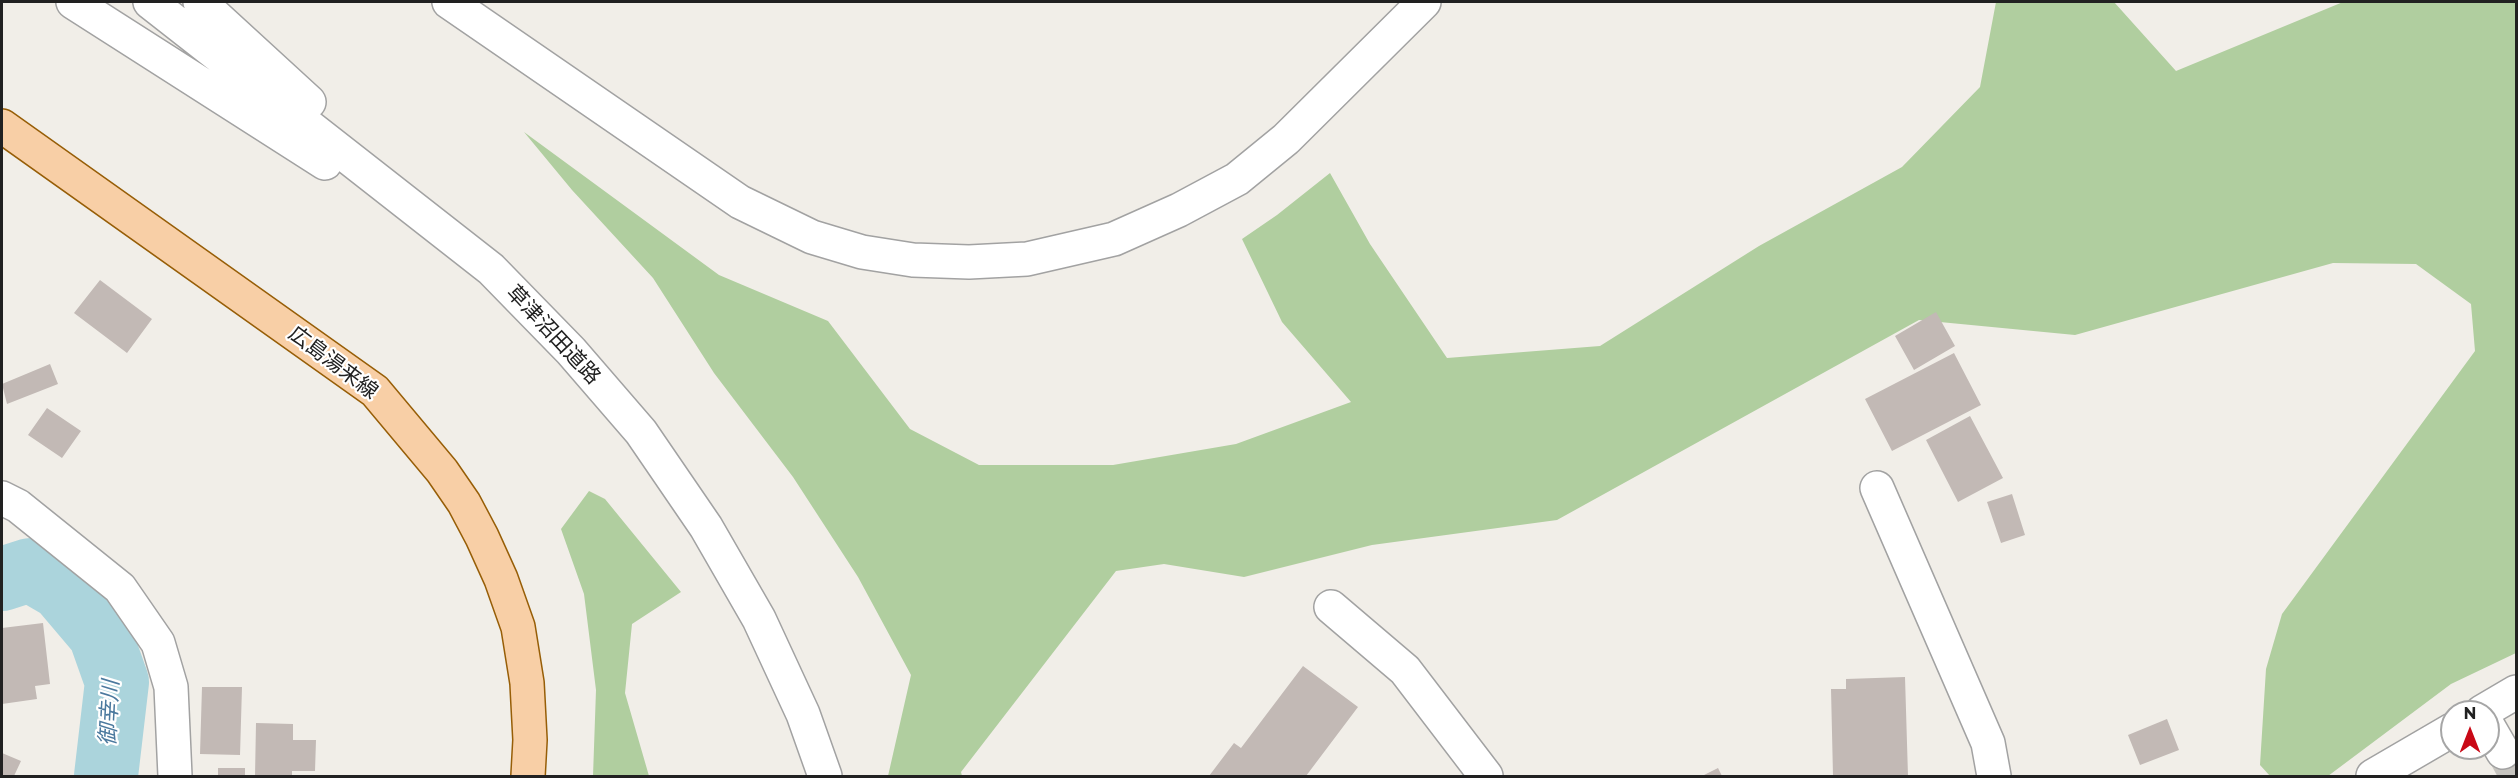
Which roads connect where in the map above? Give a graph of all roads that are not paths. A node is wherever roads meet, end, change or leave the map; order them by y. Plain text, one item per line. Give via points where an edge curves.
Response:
1 (73, 2) edge
2 (150, 2) edge
3 (200, 2) edge
4 (449, 2) edge
5 (1424, 2) edge
6 (2, 126) edge
7 (491, 270) junction
8 (1877, 488) dead end
9 (2, 498) edge
10 (1331, 607) dead end
11 (2517, 692) edge
12 (2500, 702) edge
13 (2440, 737) edge
14 (176, 777) edge
15 (528, 777) edge
16 (825, 777) edge
17 (1486, 777) edge
18 (1994, 777) edge
19 (2373, 777) edge

1 - 7 street
2 - 7 street, 草津沼田道路
3 - 7 street
4 - 5 street via 740,202 812,237 862,252 913,260 969,262 1027,259 1114,239 1237,179 1286,139
6 - 15 main road, 広島湯来線 via 375,391 442,471 482,537 518,627 527,683
7 - 16 street, 草津沼田道路 via 571,351 641,432 706,527 759,619 803,714
8 - 18 street via 1988,743
9 - 14 street via 18,506 120,588 158,644 171,687
10 - 17 street via 1405,670
11 - 12 street
13 - 19 street

